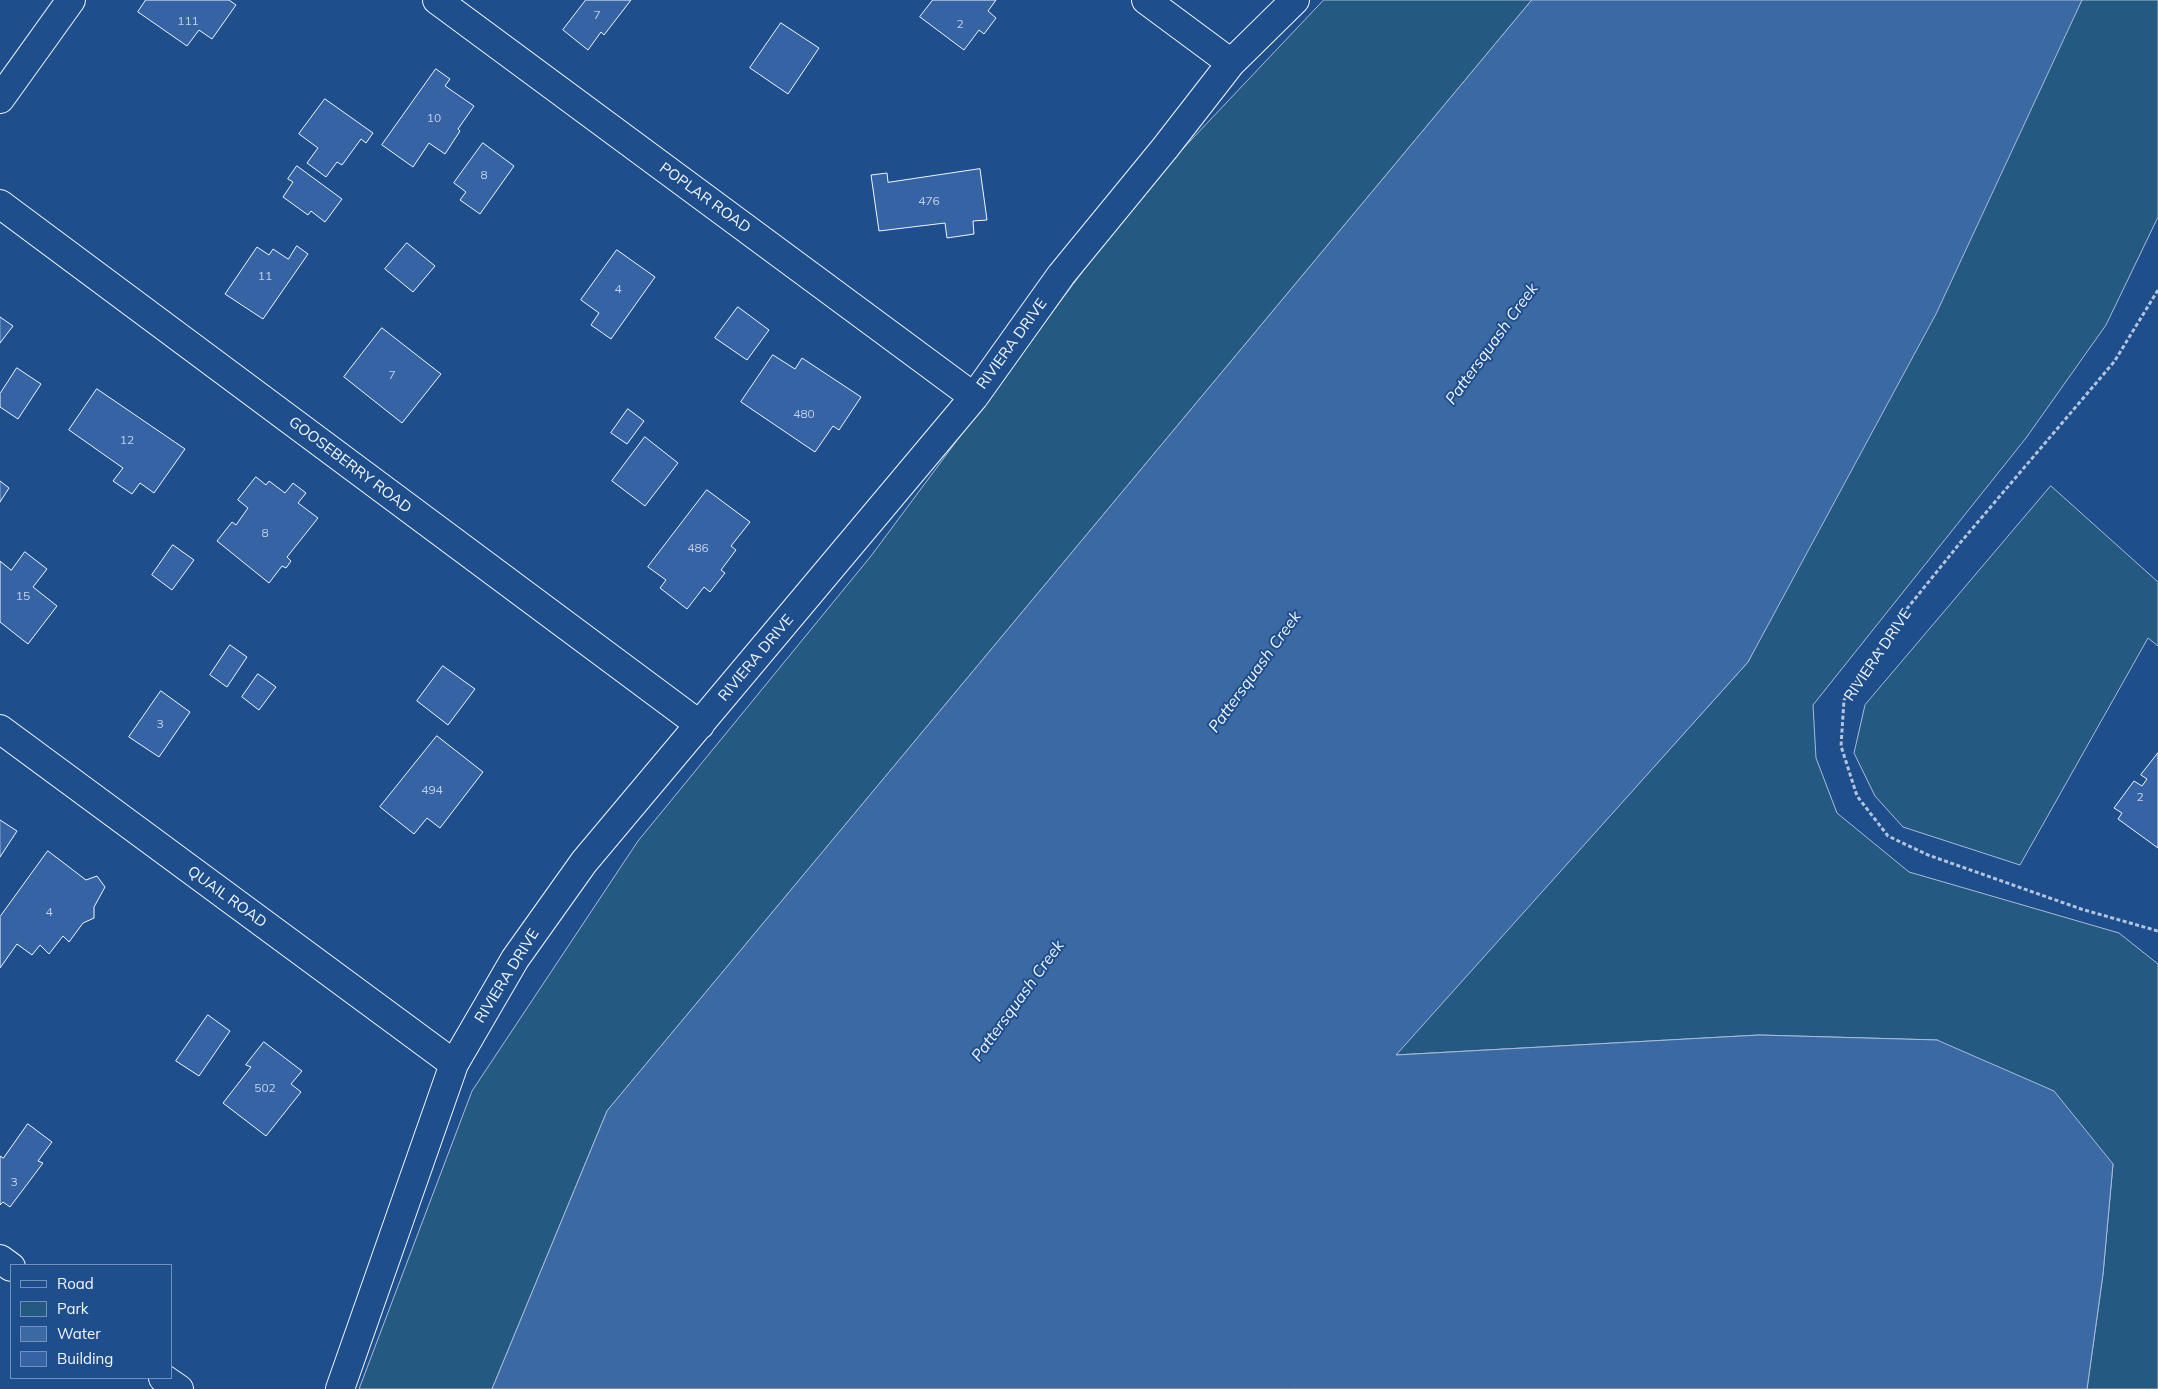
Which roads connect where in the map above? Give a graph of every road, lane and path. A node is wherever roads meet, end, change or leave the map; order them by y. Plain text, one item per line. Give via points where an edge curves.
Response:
1 (71, 0) edge
2 (437, 0) edge
3 (1146, 0) edge
4 (1295, 0) edge
5 (1231, 63) junction
6 (0, 99) edge
7 (0, 204) edge
8 (2158, 290) edge
9 (974, 397) junction
10 (700, 725) junction
11 (0, 729) edge
12 (2158, 931) edge
13 (454, 1064) junction
14 (164, 1379) edge
15 (178, 1389) edge
16 (340, 1389) edge

1 - 6 street
2 - 9 street, POPLAR ROAD
3 - 5 street
4 - 5 street, RIVIERA DRIVE
5 - 9 street, RIVIERA DRIVE via 1061,275
7 - 10 street, GOOSEBERRY ROAD
8 - 12 path, RIVIERA DRIVE via 2114,362 1897,621 1844,700 1841,746 1857,796 1888,836 1928,855 2063,903
9 - 10 street, RIVIERA DRIVE
10 - 13 street, RIVIERA DRIVE via 584,862 503,976
11 - 13 street, QUAIL ROAD
13 - 16 street, RIVIERA DRIVE
14 - 15 street

